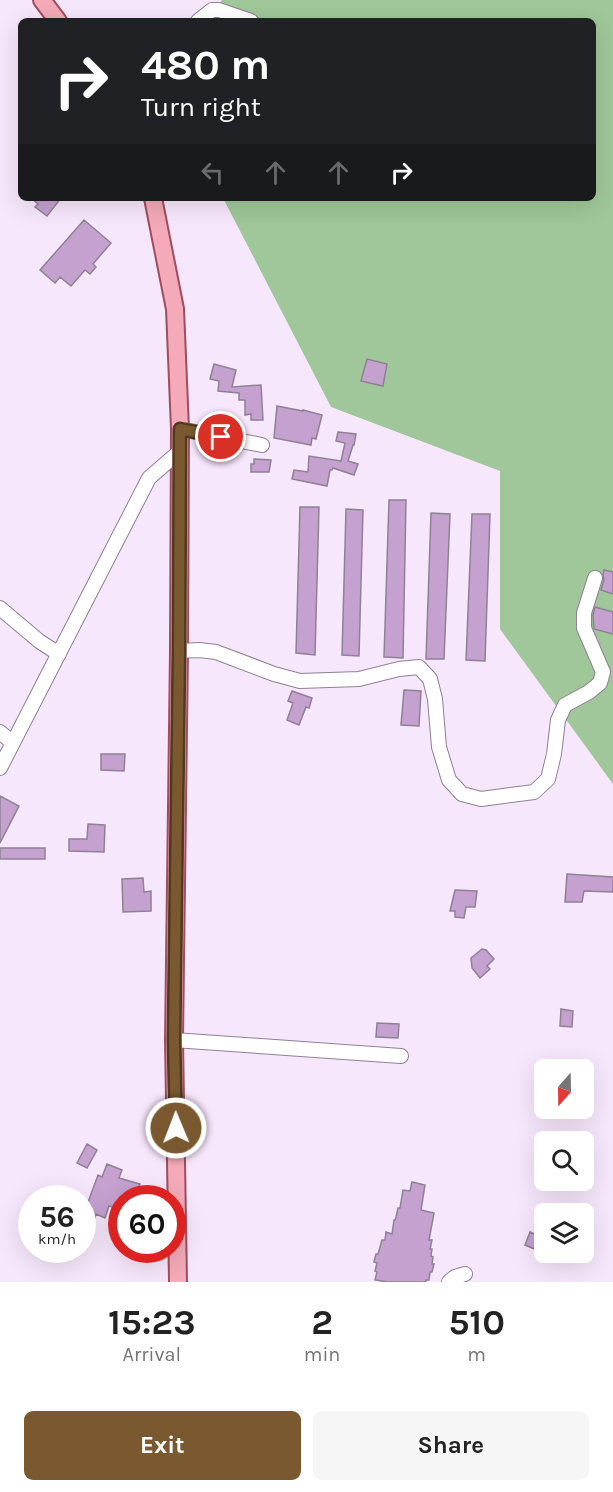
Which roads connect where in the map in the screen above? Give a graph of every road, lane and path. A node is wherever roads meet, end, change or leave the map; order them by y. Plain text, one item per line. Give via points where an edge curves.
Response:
1 (42, 0) edge
2 (56, 18) edge
3 (202, 18) edge
4 (242, 18) edge
5 (154, 201) edge
6 (180, 429) junction
7 (262, 445) dead end
8 (179, 452) junction
9 (595, 578) dead end
10 (0, 608) edge
11 (179, 651) junction
12 (59, 654) junction
13 (0, 732) edge
14 (13, 743) junction
15 (0, 768) edge
16 (174, 1040) junction
17 (401, 1056) dead end
18 (465, 1274) dead end
19 (178, 1282) edge
20 (449, 1282) edge

1 - 2 main road
3 - 4 street via 212,10
5 - 6 main road via 175,309
6 - 7 street
6 - 8 main road
8 - 11 main road
8 - 12 street via 149,478
9 - 11 street via 584,613 584,628 603,672 600,683 565,705 558,720 548,779 534,792 481,800 462,795 449,780 439,747 430,679 419,667 359,679 300,681 216,652
10 - 12 street
11 - 16 main road
12 - 14 street
13 - 14 street
14 - 15 street
16 - 17 street
16 - 19 main road
18 - 20 street

